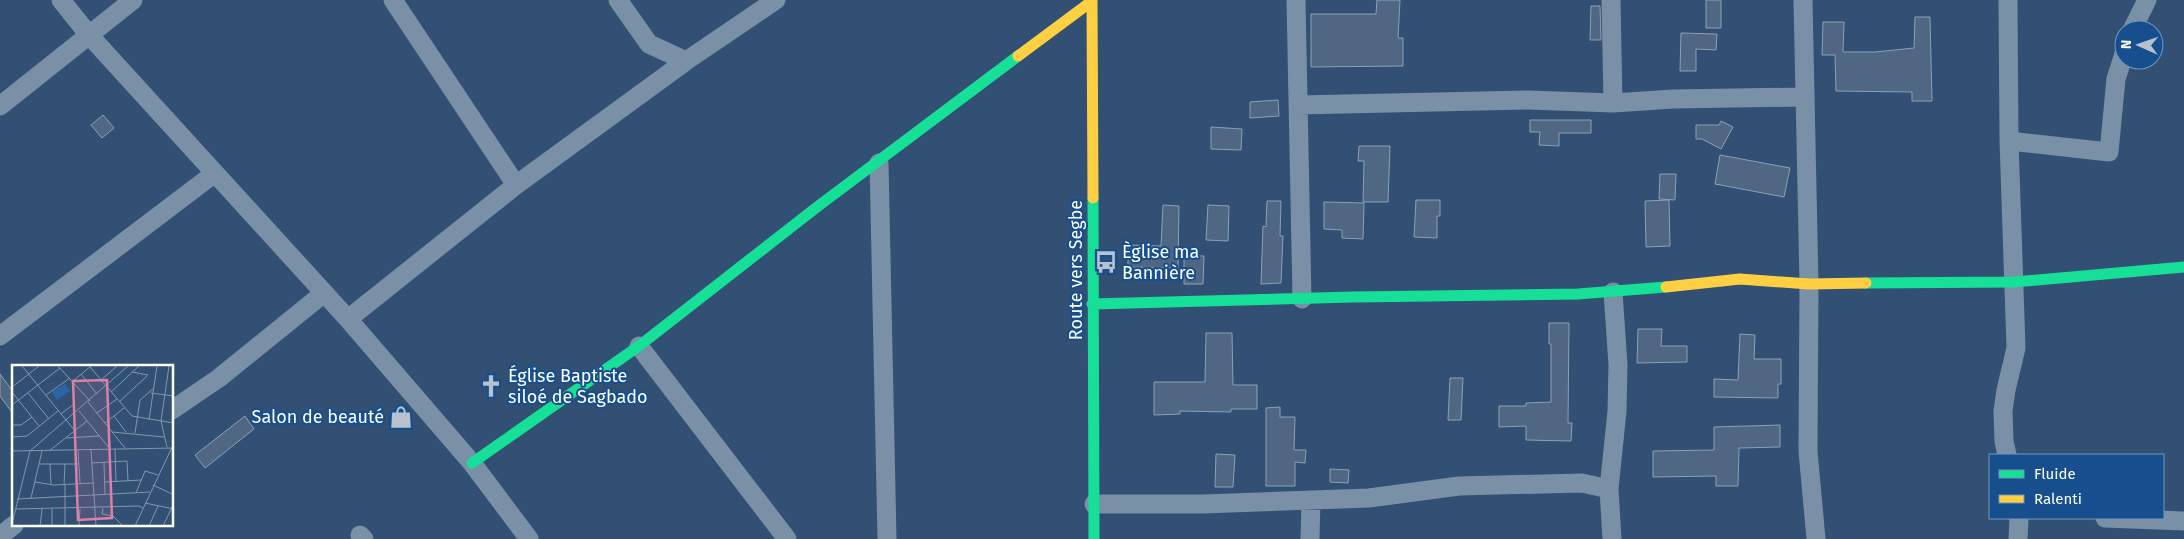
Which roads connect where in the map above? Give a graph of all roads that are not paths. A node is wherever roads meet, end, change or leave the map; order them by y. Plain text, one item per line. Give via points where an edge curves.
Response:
1 (61, 0) edge
2 (133, 0) edge
3 (393, 0) edge
4 (618, 0) edge
5 (776, 0) edge
6 (1092, 0) edge
7 (1296, 0) edge
8 (1611, 0) edge
9 (1803, 0) edge
10 (2008, 0) edge
11 (2147, 0) edge
12 (2137, 20) edge
13 (89, 35) junction
14 (686, 61) junction
15 (2119, 70) edge
16 (1804, 97) junction
17 (1613, 103) junction
18 (1298, 105) junction
19 (0, 106) edge
20 (2009, 141) junction
21 (879, 162) junction
22 (215, 173) junction
23 (516, 185) junction
24 (2184, 267) edge
25 (2014, 282) junction
26 (1809, 284) junction
27 (1613, 292) junction
28 (324, 293) junction
29 (1302, 299) junction
30 (1092, 304) junction
31 (348, 319) junction
32 (0, 336) edge
33 (639, 346) junction
34 (174, 409) edge
35 (2007, 454) edge
36 (472, 463) junction
37 (1609, 489) junction
38 (1311, 500) junction
39 (1094, 504) junction
40 (2019, 519) edge
41 (2131, 519) edge
42 (2184, 521) edge
43 (13, 526) edge
44 (0, 536) edge
45 (529, 539) edge
46 (787, 539) edge
47 (887, 539) edge
48 (1094, 539) edge
49 (1310, 539) edge
50 (1612, 539) edge
51 (1816, 539) edge
52 (2018, 539) edge

1 - 13 street
2 - 13 street
3 - 23 street
4 - 14 street via 649,44
5 - 14 street
6 - 21 street
6 - 30 street, Route vers Segbe
7 - 18 street
8 - 17 street
9 - 16 street
10 - 20 street
11 - 12 street
13 - 19 street
13 - 22 street
14 - 23 street
15 - 20 street via 2109,152
16 - 17 street
16 - 26 street
17 - 18 street via 1529,100
18 - 29 street
20 - 25 street
21 - 33 street
21 - 47 street
22 - 28 street
22 - 32 street
23 - 31 street
24 - 25 street
25 - 26 street
25 - 35 street via 2016,348 2004,411
26 - 27 street via 1740,279
26 - 51 street via 1808,451
27 - 29 street
27 - 37 street via 1618,365
28 - 31 street
28 - 34 street via 219,378
29 - 30 street
30 - 39 street, Route vers Segbe
31 - 36 street
33 - 36 street
33 - 46 street
36 - 45 street
37 - 38 street via 1582,484 1459,486 1369,498
37 - 50 street
38 - 39 street
38 - 49 street
39 - 48 street, Route vers Segbe
40 - 52 street
41 - 42 street
43 - 44 street

